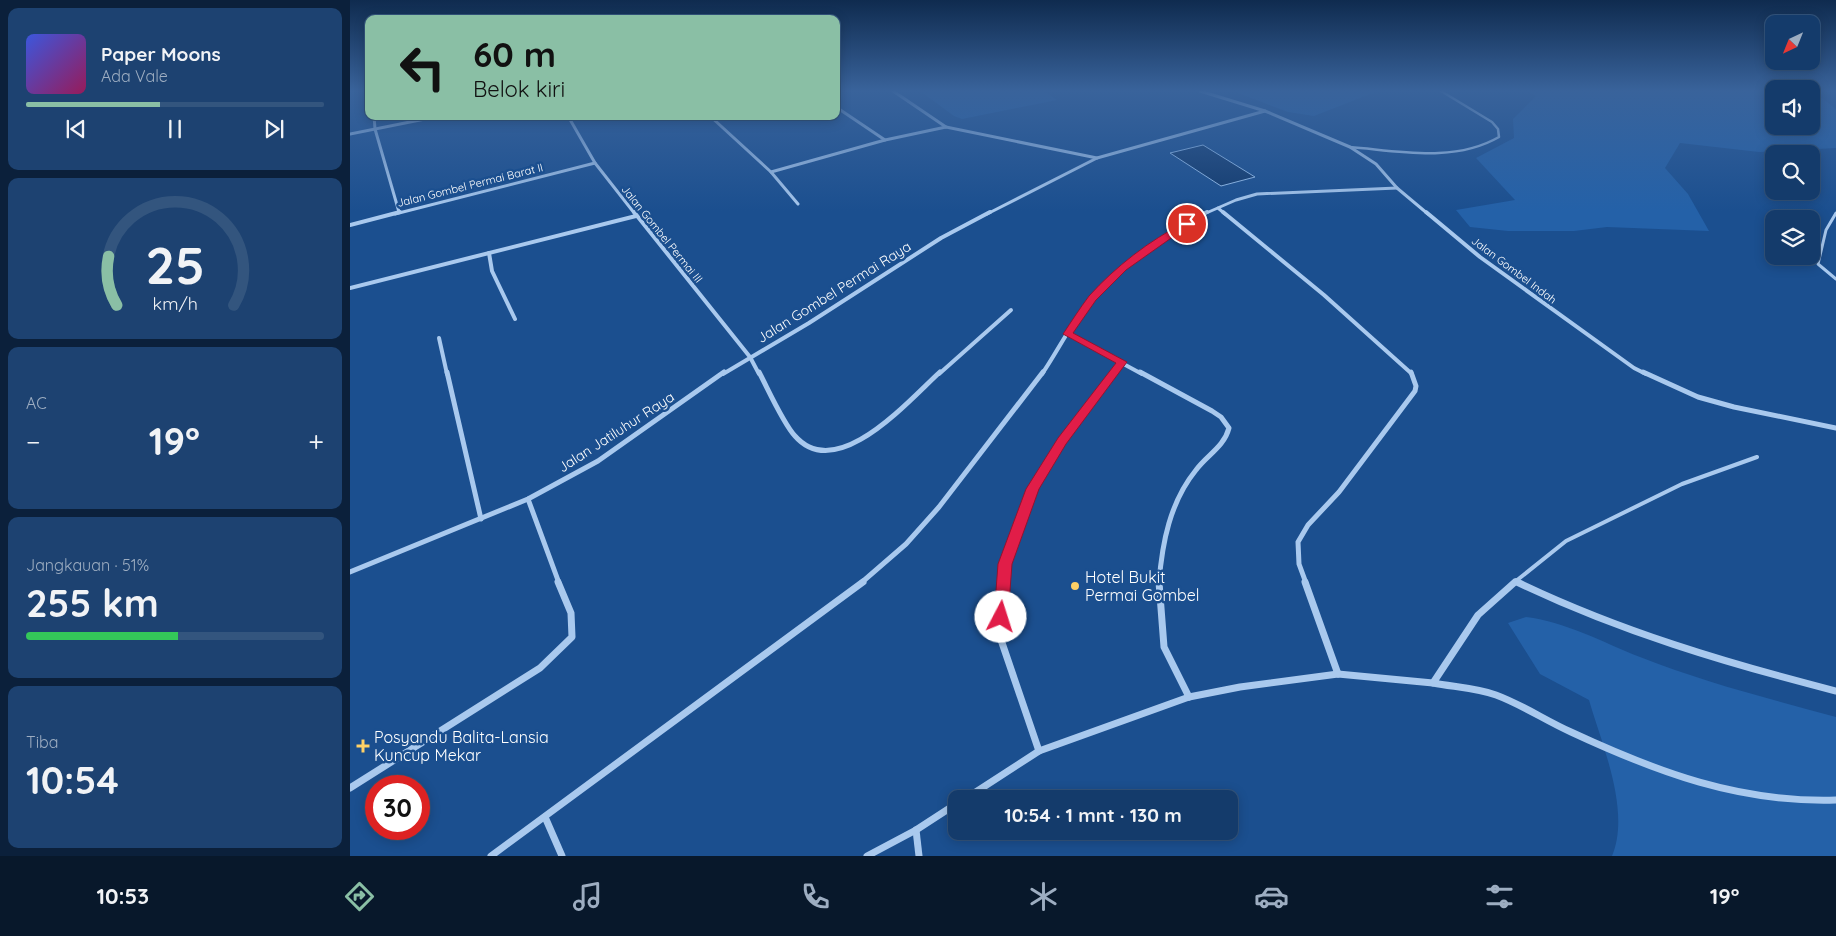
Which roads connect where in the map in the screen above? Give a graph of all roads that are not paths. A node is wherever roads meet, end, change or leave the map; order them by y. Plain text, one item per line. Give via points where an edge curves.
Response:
1 (365, 131) edge
2 (376, 131) edge
3 (577, 131) edge
4 (726, 131) edge
5 (872, 131) edge
6 (927, 131) edge
7 (965, 131) edge
8 (1194, 131) edge
9 (1312, 131) edge
10 (1498, 131) edge
11 (350, 134) edge
12 (885, 140) junction
13 (1350, 147) junction
14 (1097, 158) junction
15 (595, 163) junction
16 (771, 172) junction
17 (1398, 188) junction
18 (798, 204) dead end
19 (1218, 208) junction
20 (399, 212) junction
21 (1836, 213) edge
22 (636, 216) junction
23 (350, 225) edge
24 (489, 253) junction
25 (1836, 279) edge
26 (350, 288) edge
27 (1011, 310) dead end
28 (515, 319) dead end
29 (1068, 334) junction
30 (439, 338) dead end
31 (750, 356) junction
32 (1122, 362) junction
33 (1836, 428) edge
34 (1757, 457) dead end
35 (528, 499) junction
36 (481, 519) junction
37 (350, 572) edge
38 (1516, 581) junction
39 (1338, 674) junction
40 (1433, 683) junction
41 (1836, 691) edge
42 (1189, 698) junction
43 (1039, 751) junction
44 (350, 788) edge
45 (979, 790) edge
46 (1836, 800) edge
47 (948, 809) edge
48 (545, 817) junction
49 (916, 830) junction
50 (491, 856) edge
51 (562, 856) edge
52 (867, 856) edge
53 (920, 856) edge

1 - 11 street
2 - 20 street
3 - 15 street, Jalan Gombel Permai III
4 - 16 street
5 - 12 street
6 - 12 street
7 - 14 street
8 - 14 street, Jalan Gombel Permai Raya
9 - 13 street, Jalan Gombel Indah
10 - 13 lane via 1499,137 1490,144 1457,152
12 - 16 street
13 - 17 street, Jalan Gombel Indah via 1376,164
14 - 31 street, Jalan Gombel Permai Raya via 941,238 809,323
15 - 20 street, Jalan Gombel Permai Barat II
15 - 22 street, Jalan Gombel Permai III
16 - 18 street
17 - 19 street via 1257,194 1241,197
17 - 33 street, Jalan Gombel Indah via 1480,256 1634,368 1698,397
19 - 29 street via 1171,232 1123,268 1092,298
19 - 39 street via 1324,295 1412,373 1415,380 1414,391 1298,542 1299,564
20 - 23 street, Jalan Gombel Permai Barat II
21 - 25 lane via 1826,230 1818,264
22 - 24 street
22 - 31 street, Jalan Gombel Permai III
24 - 26 street
24 - 28 street via 492,271
27 - 31 street, Jalan Gombel Permai Raya via 869,435 836,451 821,450 795,436
29 - 32 street
29 - 48 street via 1046,371 906,544 852,591
30 - 36 street
31 - 35 street, Jalan Jatiluhur Raya via 598,460
32 - 42 street via 1212,411 1230,428 1224,441 1194,471 1179,495 1168,524 1160,561 1158,600 1164,649
32 - 43 street via 1062,441 1033,489 1005,564 999,634
34 - 38 lane via 1682,484 1566,541
35 - 36 street, Jalan Jatiluhur Raya
35 - 44 street via 570,613 572,637 540,668
36 - 37 street, Jalan Jatiluhur Raya
38 - 40 street via 1478,615
38 - 41 street via 1649,637 1758,672
39 - 40 street
39 - 42 street via 1240,687
40 - 46 street via 1502,697 1659,771 1744,794 1811,802
42 - 43 street
43 - 45 street
47 - 49 street
48 - 50 street
48 - 51 street
49 - 52 street
49 - 53 street

